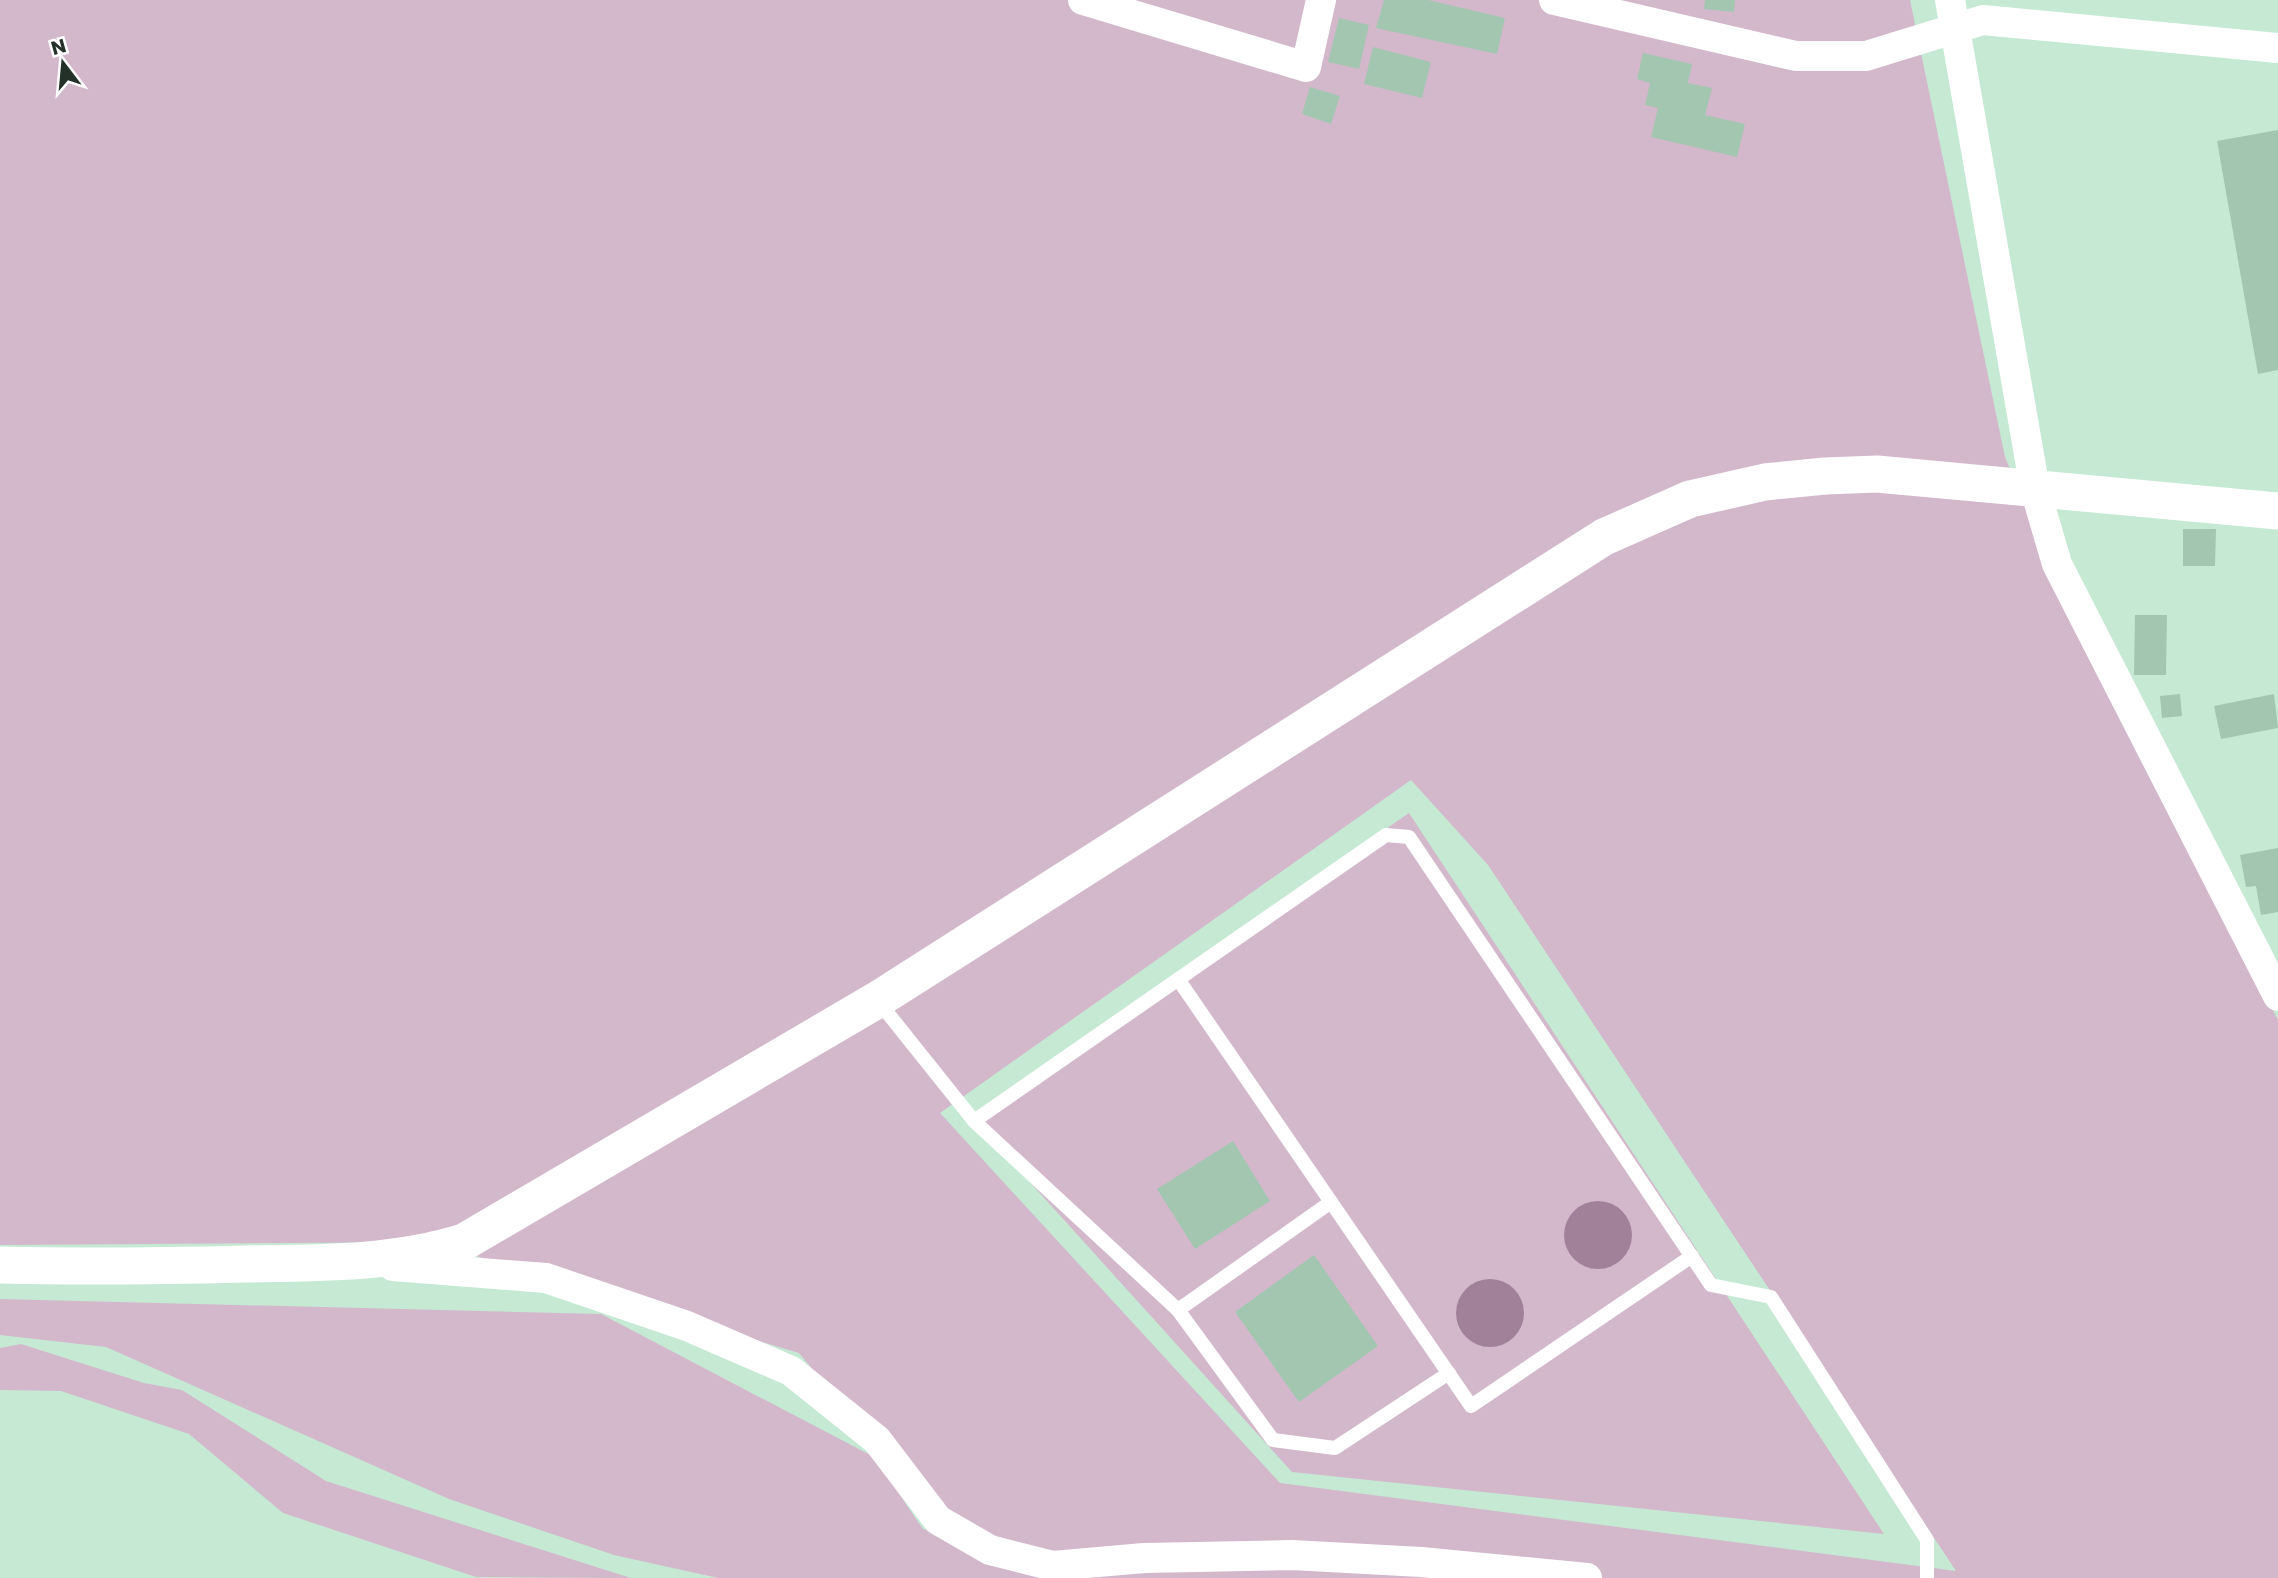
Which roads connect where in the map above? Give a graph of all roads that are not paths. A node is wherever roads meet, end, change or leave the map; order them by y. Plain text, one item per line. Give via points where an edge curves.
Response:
1 (1083, 0) edge
2 (1321, 0) edge
3 (1554, 0) edge
4 (1953, 14) edge
5 (2278, 48) edge
6 (2035, 489) junction
7 (2278, 511) edge
8 (1178, 979) junction
9 (2278, 996) edge
10 (877, 1000) junction
11 (974, 1121) junction
12 (1331, 1202) junction
13 (1692, 1256) junction
14 (341, 1262) junction
15 (0, 1265) edge
16 (1178, 1310) junction
17 (1449, 1373) junction
18 (1587, 1578) edge
19 (1927, 1578) edge

1 - 2 street via 1306,67
3 - 4 street via 1796,56 1866,56
4 - 5 street
4 - 6 street
6 - 7 street
6 - 9 street via 2057,564
6 - 10 street via 1877,474 1765,482 1690,499 1604,537 1552,569
8 - 11 lane
8 - 12 lane
8 - 13 lane via 1387,835 1409,837
10 - 11 lane
10 - 14 street via 464,1242 432,1252
11 - 16 lane
12 - 16 lane
12 - 17 lane
13 - 17 lane via 1471,1406
13 - 19 lane via 1711,1285 1771,1297 1927,1540
14 - 15 street
14 - 18 street via 546,1278 707,1335 791,1371 868,1432 938,1520 990,1549 1053,1566 1144,1558 1292,1555
16 - 17 lane via 1273,1440 1335,1448

